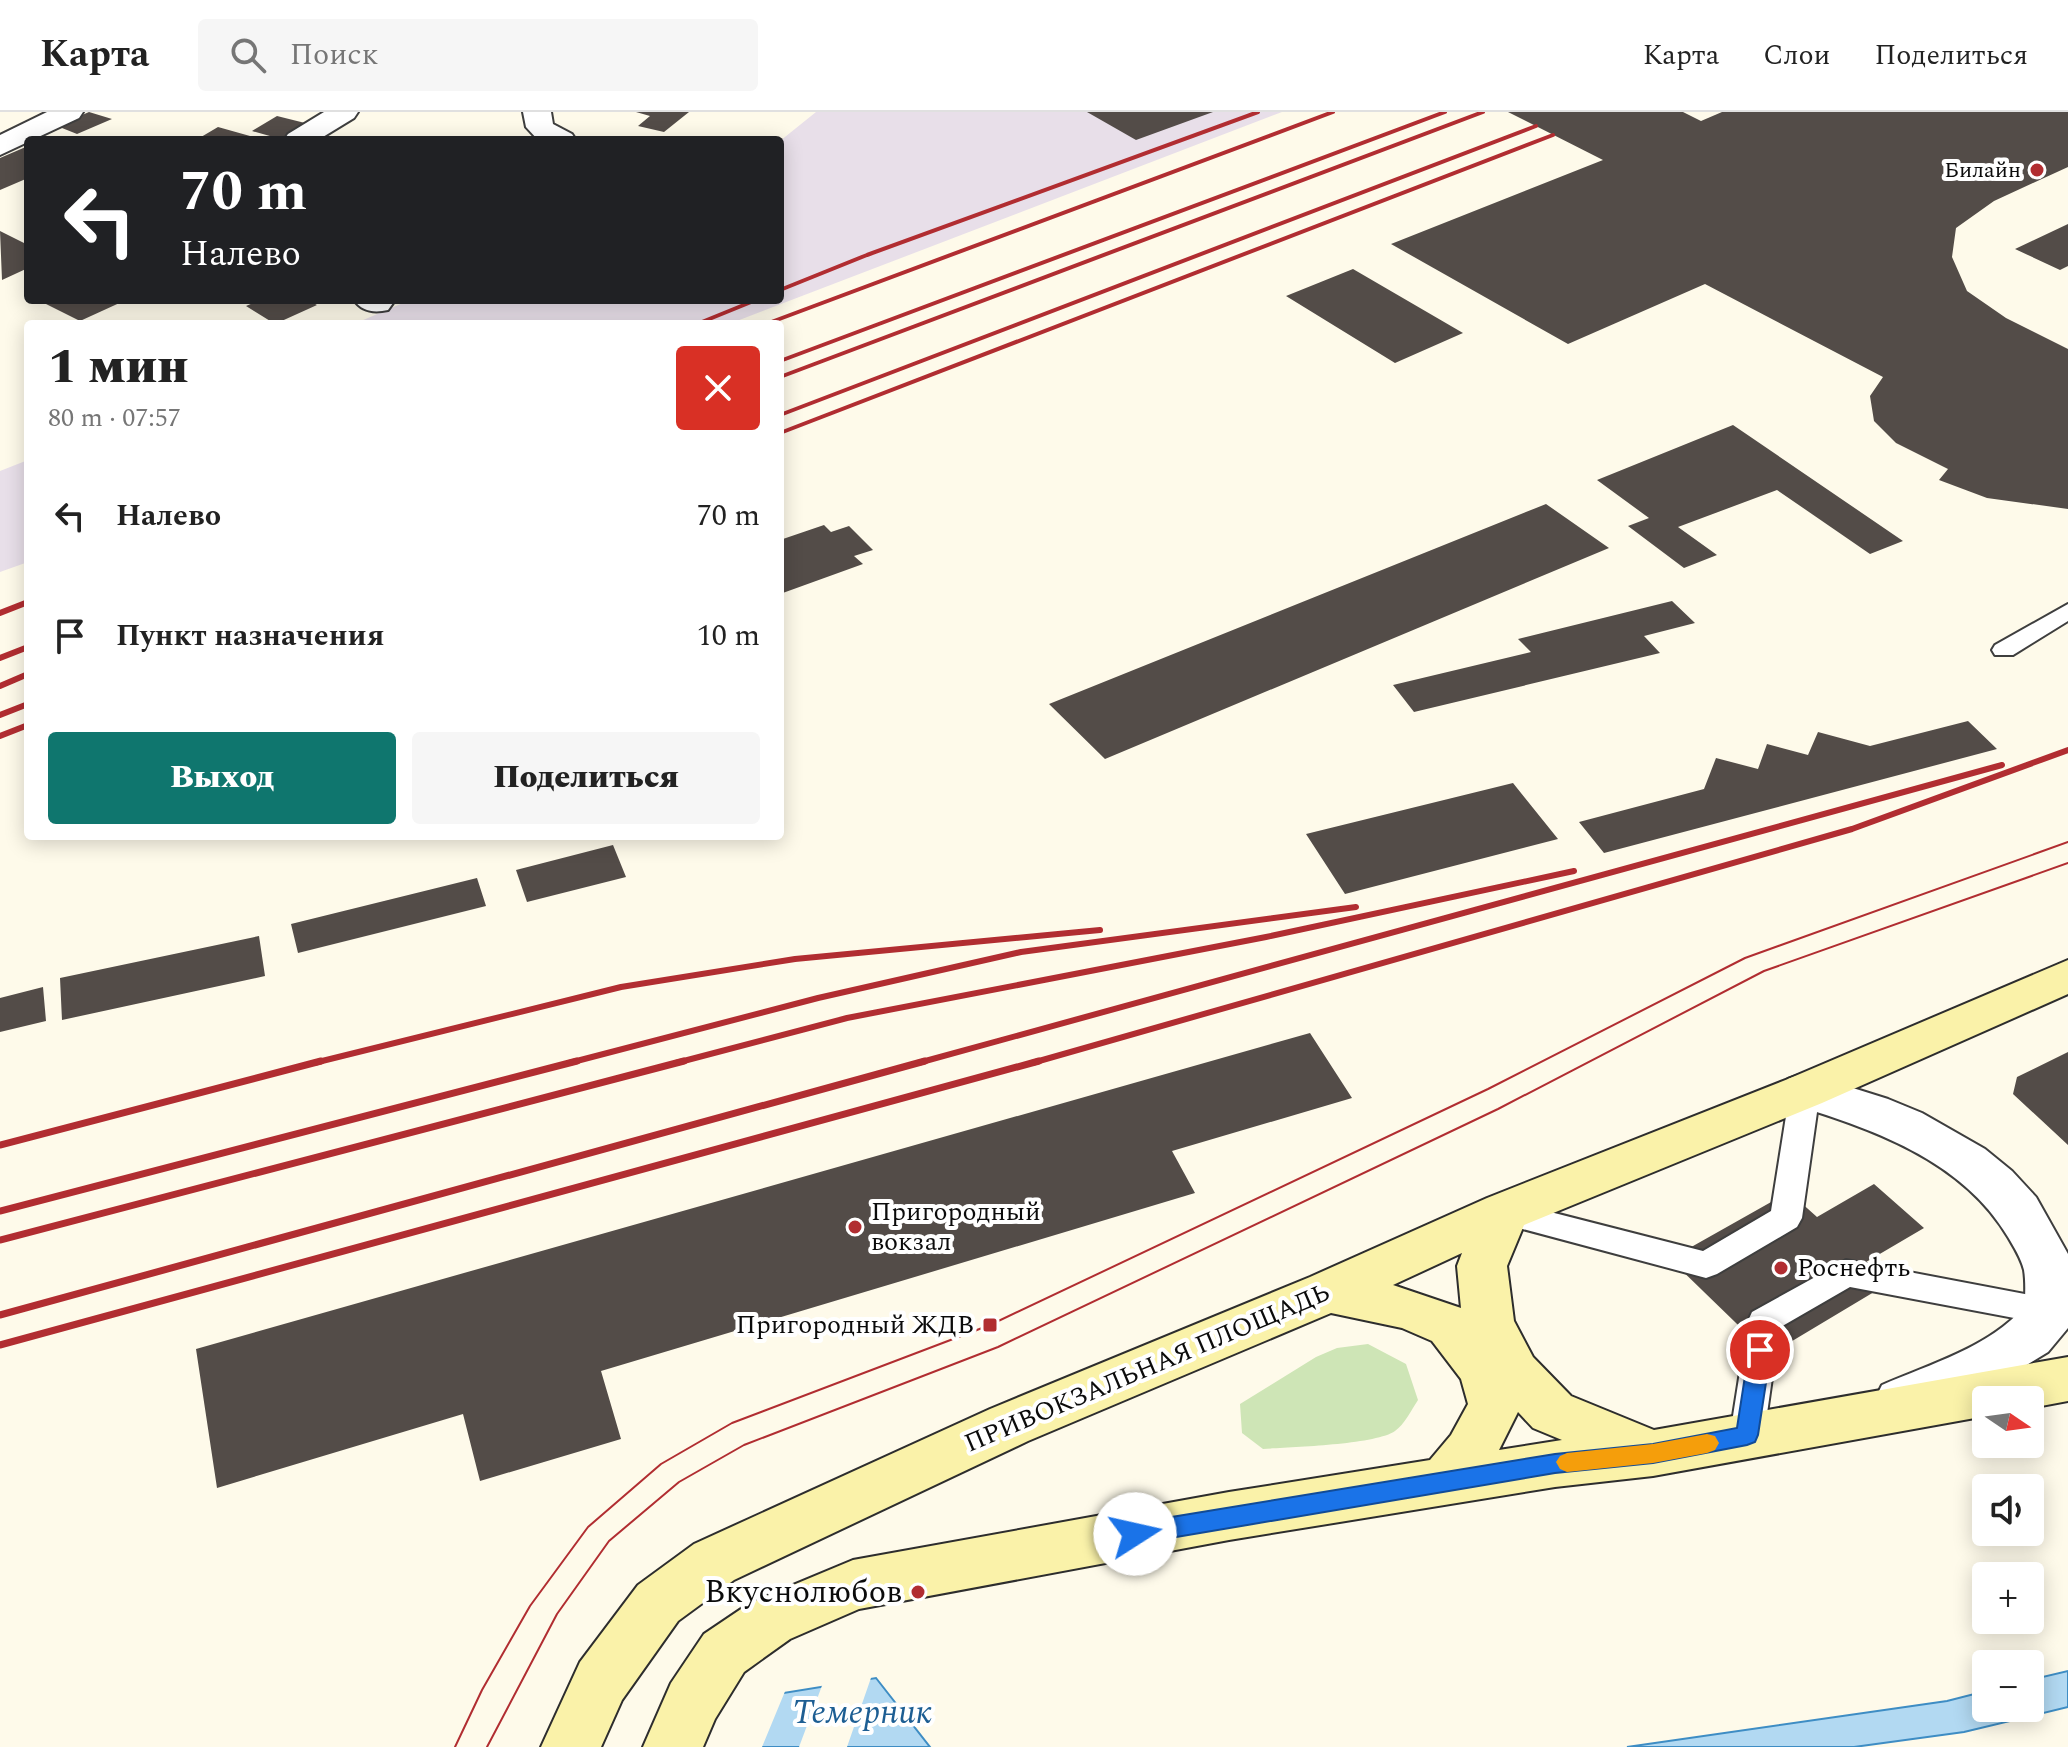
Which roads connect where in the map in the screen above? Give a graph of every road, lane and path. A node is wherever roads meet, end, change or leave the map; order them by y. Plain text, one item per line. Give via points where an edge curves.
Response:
1 (69, 112) edge
2 (344, 112) edge
3 (537, 112) edge
4 (0, 115) edge
5 (42, 135) edge
6 (305, 136) edge
7 (553, 136) edge
8 (24, 140) edge
9 (0, 146) edge
10 (2068, 611) edge
11 (2004, 650) dead end
12 (2068, 976) edge
13 (1805, 1091) junction
14 (1504, 1212) junction
15 (1328, 1292) junction
16 (2051, 1312) junction
17 (2068, 1379) edge
18 (1881, 1410) junction
19 (1747, 1435) junction
20 (1653, 1453) junction
21 (1444, 1483) junction
22 (571, 1747) edge
23 (673, 1747) edge

1 - 5 street
2 - 6 street
3 - 7 street via 542,131
4 - 5 street
8 - 9 street
10 - 11 lane
12 - 13 main road, ПРИВОКЗАЛЬНАЯ ПЛОЩАДЬ
13 - 14 main road, ПРИВОКЗАЛЬНАЯ ПЛОЩАДЬ
13 - 14 lane via 1786,1218 1706,1265
13 - 16 street via 1856,1103 1909,1126 1967,1162 2004,1195 2025,1218 2049,1268
14 - 15 main road, ПРИВОКЗАЛЬНАЯ ПЛОЩАДЬ
14 - 20 main road via 1482,1266 1488,1322 1514,1372 1552,1412
15 - 21 main road via 1409,1309 1450,1326 1485,1370 1495,1405 1470,1451
15 - 22 main road, ПРИВОКЗАЛЬНАЯ ПЛОЩАДЬ via 1009,1425 714,1562 658,1603 601,1681
16 - 18 street via 2030,1337 1983,1365
16 - 19 lane via 1846,1273 1764,1321
17 - 18 main road
18 - 19 main road
19 - 20 main road
20 - 21 main road
21 - 23 main road via 1229,1516 853,1585 770,1621 724,1653 692,1702

